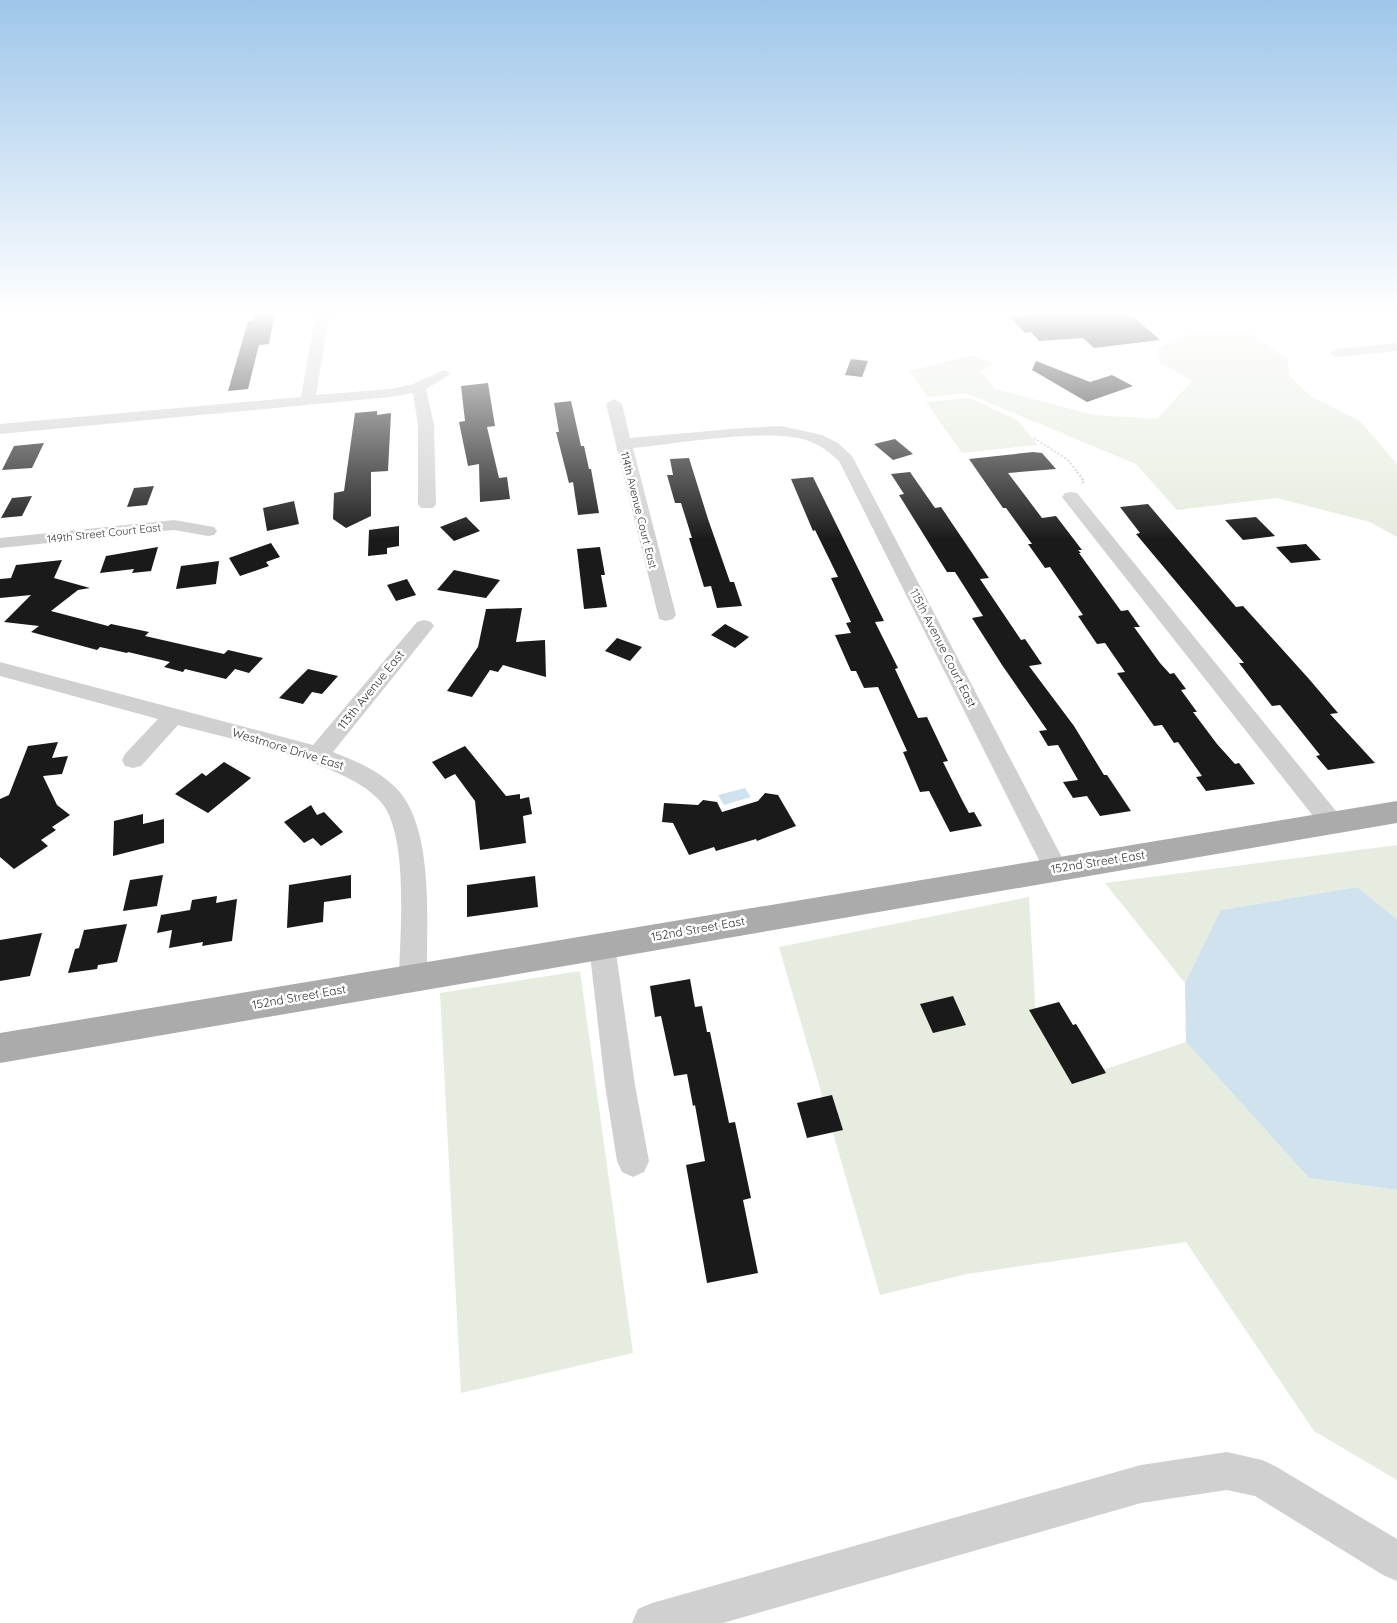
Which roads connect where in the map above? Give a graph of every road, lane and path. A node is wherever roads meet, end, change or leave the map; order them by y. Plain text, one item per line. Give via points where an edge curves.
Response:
1 (310, 389) edge
2 (410, 389) edge
3 (419, 389) edge
4 (308, 401) junction
5 (614, 404) dead end
6 (0, 429) edge
7 (1034, 438) dead end
8 (623, 444) junction
9 (1071, 496) joint
10 (426, 504) dead end
11 (208, 531) dead end
12 (0, 543) edge
13 (666, 615) dead end
14 (424, 626) dead end
15 (0, 668) edge
16 (174, 716) junction
17 (318, 755) junction
18 (133, 760) dead end
19 (1397, 812) edge
20 (1332, 823) junction
21 (1056, 869) junction
22 (602, 946) junction
23 (413, 978) junction
24 (0, 1048) edge
25 (632, 1161) dead end
26 (1397, 1561) edge
27 (652, 1623) edge

1 - 4 street
2 - 4 street
3 - 10 street via 426,430
4 - 6 street
5 - 8 street, 114th Avenue Court East
7 - 9 path via 1063,456 1079,473 1084,481
8 - 13 street, 114th Avenue Court East
8 - 21 street, 115th Avenue Court East via 765,431 789,432 834,447 846,459
9 - 20 street
11 - 12 street, 149th Street Court East via 174,525
14 - 17 street, 113th Avenue East
15 - 16 street, Westmore Drive East
16 - 17 street, Westmore Drive East
16 - 18 street
17 - 23 street, Westmore Drive East via 363,774 397,806 410,846
19 - 20 main road, 152nd Street East
20 - 21 main road, 152nd Street East
21 - 22 main road, 152nd Street East
22 - 23 main road, 152nd Street East
22 - 25 street
23 - 24 main road, 152nd Street East
26 - 27 street via 1262,1479 1227,1471 1141,1484

